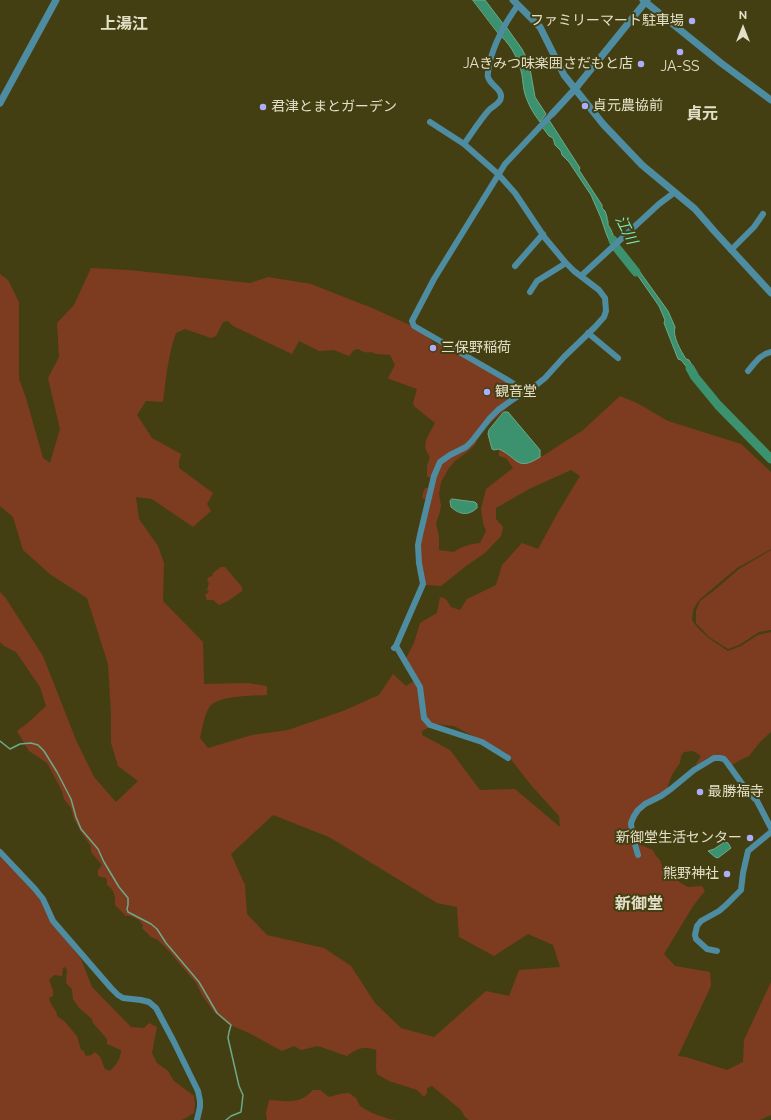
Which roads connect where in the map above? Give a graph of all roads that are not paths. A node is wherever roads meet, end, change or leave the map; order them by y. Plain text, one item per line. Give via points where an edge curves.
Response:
1 (56, 0) edge
2 (645, 1) edge
3 (516, 3) edge
4 (575, 89) junction
5 (771, 100) edge
6 (0, 103) edge
7 (552, 114) joint
8 (430, 122) dead end
9 (464, 144) junction
10 (498, 174) junction
11 (675, 192) junction
12 (763, 214) dead end
13 (542, 234) junction
14 (731, 250) junction
15 (566, 263) junction
16 (515, 266) dead end
17 (581, 276) junction
18 (530, 292) dead end
19 (771, 293) edge
20 (588, 333) junction
21 (771, 352) edge
22 (618, 358) dead end
23 (748, 371) dead end
24 (525, 391) junction
25 (508, 758) dead end
26 (771, 828) edge
27 (771, 832) edge
28 (0, 852) edge
29 (638, 855) dead end
30 (717, 951) dead end
31 (197, 1120) edge

1 - 6 street
2 - 4 street
2 - 5 street
3 - 4 street via 540,27 564,75
3 - 9 street via 492,52 488,77 502,98
4 - 7 street
4 - 11 street via 632,155
7 - 10 street
8 - 9 street
9 - 10 street
10 - 13 street via 515,193
10 - 24 street via 412,321 414,326
11 - 14 street via 695,209
11 - 17 street
12 - 14 street
13 - 15 street
13 - 16 street
14 - 19 street
15 - 17 street
15 - 18 street via 537,281
17 - 20 street via 605,298 604,317
20 - 22 street
20 - 24 street via 545,378
21 - 23 street via 761,356
24 - 25 street via 498,410 466,447 440,462 434,476 418,545 424,584 395,647 420,686 424,718 430,725 482,742
26 - 29 street via 757,801 724,759 714,758 638,810 631,823
27 - 30 street via 748,851 741,890 726,905 697,926 696,939 707,949
28 - 31 street via 35,889 43,899 53,921 111,988 124,998 149,1002 156,1008 198,1092 200,1107

